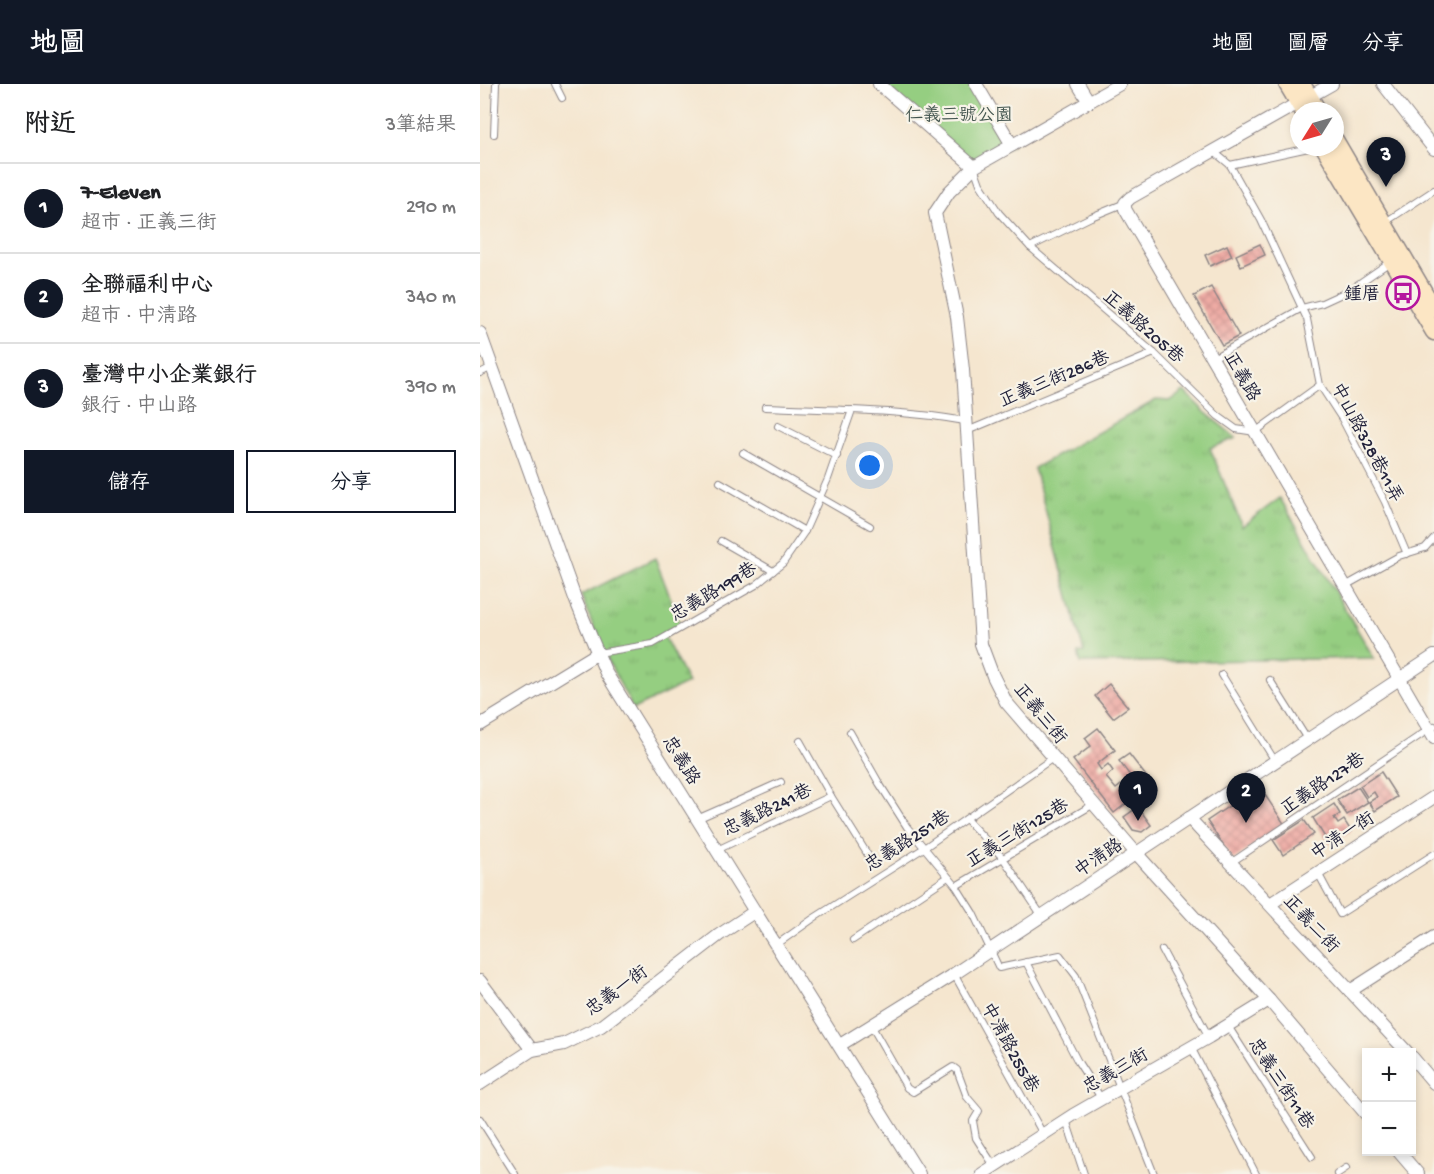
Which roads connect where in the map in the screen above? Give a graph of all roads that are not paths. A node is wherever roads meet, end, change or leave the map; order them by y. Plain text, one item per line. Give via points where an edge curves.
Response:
1 (496, 84) edge
2 (555, 84) edge
3 (879, 84) edge
4 (976, 84) edge
5 (1078, 84) edge
6 (1120, 84) edge
7 (1287, 84) edge
8 (1332, 84) edge
9 (1383, 84) edge
10 (562, 98) dead end
11 (1306, 101) edge
12 (1089, 102) junction
13 (494, 134) dead end
14 (1012, 146) junction
15 (1434, 149) edge
16 (1213, 151) junction
17 (1290, 152) edge
18 (1344, 155) edge
19 (1329, 156) edge
20 (1230, 165) junction
21 (974, 167) junction
22 (1434, 190) edge
23 (1125, 202) junction
24 (1384, 223) junction
25 (1030, 247) junction
26 (1392, 260) junction
27 (1302, 308) junction
28 (1434, 309) edge
29 (1434, 332) edge
30 (480, 333) edge
31 (1154, 353) junction
32 (1212, 358) junction
33 (492, 367) junction
34 (480, 373) edge
35 (1320, 385) junction
36 (765, 407) dead end
37 (852, 410) junction
38 (778, 426) dead end
39 (965, 426) junction
40 (1255, 432) junction
41 (743, 453) dead end
42 (837, 456) junction
43 (720, 482) dead end
44 (819, 497) junction
45 (870, 526) dead end
46 (805, 531) junction
47 (1434, 538) edge
48 (721, 541) dead end
49 (1407, 554) junction
50 (773, 571) junction
51 (1345, 586) junction
52 (598, 653) junction
53 (1434, 656) edge
54 (1222, 675) dead end
55 (1399, 678) junction
56 (1270, 680) dead end
57 (480, 725) edge
58 (1432, 731) edge
59 (850, 732) dead end
60 (1307, 739) junction
61 (800, 741) dead end
62 (1054, 757) junction
63 (1275, 761) junction
64 (781, 782) dead end
65 (831, 796) junction
66 (1434, 796) edge
67 (1094, 804) junction
68 (1189, 818) junction
69 (697, 819) junction
70 (966, 819) junction
71 (924, 848) junction
72 (717, 850) junction
73 (1136, 853) junction
74 (1434, 855) edge
75 (1003, 858) junction
76 (871, 860) dead end
77 (1232, 862) junction
78 (1318, 873) junction
79 (948, 877) junction
80 (956, 886) junction
81 (1270, 904) junction
82 (754, 912) junction
83 (1042, 916) junction
84 (1434, 937) edge
85 (853, 940) dead end
86 (775, 946) junction
87 (991, 949) junction
88 (1162, 950) dead end
89 (1026, 962) junction
90 (954, 974) junction
91 (480, 981) edge
92 (1350, 991) junction
93 (1269, 1000) junction
94 (870, 1025) junction
95 (1228, 1025) junction
96 (1209, 1037) junction
97 (840, 1045) junction
98 (1191, 1047) junction
99 (1402, 1048) edge
100 (532, 1050) junction
101 (1416, 1060) edge
102 (1429, 1069) edge
103 (1434, 1083) edge
104 (480, 1084) edge
105 (1120, 1087) junction
106 (1101, 1098) junction
107 (1362, 1109) edge
108 (480, 1119) edge
109 (1066, 1120) junction
110 (1043, 1135) junction
111 (1402, 1156) edge
112 (1312, 1157) dead end
113 (994, 1166) junction
114 (1346, 1168) dead end
115 (515, 1174) edge
116 (919, 1174) edge
117 (982, 1174) edge
118 (1084, 1174) edge
119 (1154, 1174) edge
120 (1256, 1174) edge
121 (1337, 1174) edge
122 (1418, 1174) edge

1 - 13 lane
2 - 10 lane
3 - 21 street
4 - 14 street
5 - 12 street
6 - 12 street
7 - 11 main road
8 - 11 street
9 - 15 street
11 - 16 street
12 - 14 street
14 - 21 street
16 - 20 lane
16 - 23 street
17 - 20 lane
18 - 24 main road
19 - 26 main road
20 - 27 lane, 中山路328巷11弄
21 - 25 lane, 正義路205巷 via 999,213
21 - 39 street, 正義三街 via 935,213 957,317
22 - 24 lane
23 - 25 lane
23 - 32 street, 正義路 via 1125,209
24 - 28 main road
25 - 31 lane, 正義路205巷
26 - 27 lane via 1348,291
26 - 29 main road
27 - 32 lane
27 - 35 lane, 中山路328巷11弄
30 - 33 street, 忠義路
31 - 39 lane, 正義三街286巷
31 - 40 lane, 正義路205巷 via 1218,416 1236,429
32 - 40 street, 正義路
33 - 34 lane
33 - 52 street, 忠義路
35 - 40 lane
35 - 49 lane, 中山路328巷11弄 via 1342,418
36 - 37 lane
37 - 39 lane via 925,413
37 - 42 lane, 忠義路199巷
38 - 42 lane
39 - 62 street, 正義三街 via 981,644 1006,702
40 - 51 street, 正義路
41 - 44 lane
42 - 44 lane, 忠義路199巷
43 - 46 lane
44 - 45 lane
44 - 46 lane, 忠義路199巷
46 - 50 lane, 忠義路199巷 via 783,564
47 - 49 lane via 1425,548
48 - 50 lane
49 - 51 lane
50 - 52 lane, 忠義路199巷 via 756,585 653,644
51 - 55 street, 正義路
52 - 57 street
52 - 69 street, 忠義路 via 606,673
53 - 55 street, 中清路
54 - 63 lane
55 - 58 street, 正義路
55 - 60 street, 中清路
56 - 60 lane
58 - 77 lane, 正義路127巷
59 - 71 lane
60 - 63 street, 中清路
61 - 65 lane
62 - 67 street, 正義三街
62 - 70 lane, 忠義路251巷
63 - 68 street, 中清路
64 - 69 lane
65 - 72 lane, 忠義路241巷
65 - 76 lane
66 - 78 street, 中清一街
67 - 73 street, 正義三街
67 - 75 lane, 正義三街125巷
68 - 73 street, 中清路
68 - 77 street, 正義二街
69 - 72 street, 忠義路
70 - 71 lane, 忠義路251巷
70 - 75 lane
71 - 79 lane
71 - 86 lane, 忠義路251巷
72 - 82 street, 忠義路
73 - 83 street, 中清路
73 - 93 street, 正義三街
74 - 78 lane via 1341,914
75 - 80 lane, 正義三街125巷
75 - 83 lane
77 - 81 street, 正義二街
78 - 81 street, 中清一街
79 - 80 lane
79 - 85 lane
80 - 87 lane
81 - 92 street, 正義二街
82 - 86 street, 忠義路
82 - 100 street, 忠義一街 via 601,1026 564,1044
83 - 87 street, 中清路
84 - 92 street
86 - 97 street, 忠義路
87 - 89 lane via 999,968
87 - 90 street, 中清路
88 - 96 lane
89 - 105 lane via 1060,955 1076,976
89 - 106 lane
90 - 94 street, 中清路
90 - 110 lane, 中清路255巷
91 - 100 street
92 - 99 street, 正義二街
93 - 95 street, 忠義三街
93 - 107 street, 正義三街
94 - 97 street, 中清路
94 - 113 lane via 906,1088 913,1092 953,1067 957,1070 967,1097 980,1111 973,1121 976,1138
95 - 96 street, 忠義三街
95 - 112 lane, 忠義三街11巷
96 - 98 street, 忠義三街
97 - 116 street, 忠義路
98 - 105 street, 忠義三街
98 - 120 lane
100 - 104 street
101 - 102 street
102 - 103 street
105 - 106 street, 忠義三街
105 - 119 lane
106 - 109 street, 忠義三街
108 - 115 lane
109 - 110 street, 忠義三街
109 - 118 lane
110 - 113 street, 忠義三街
111 - 122 street
113 - 117 street, 忠義三街
114 - 121 lane

